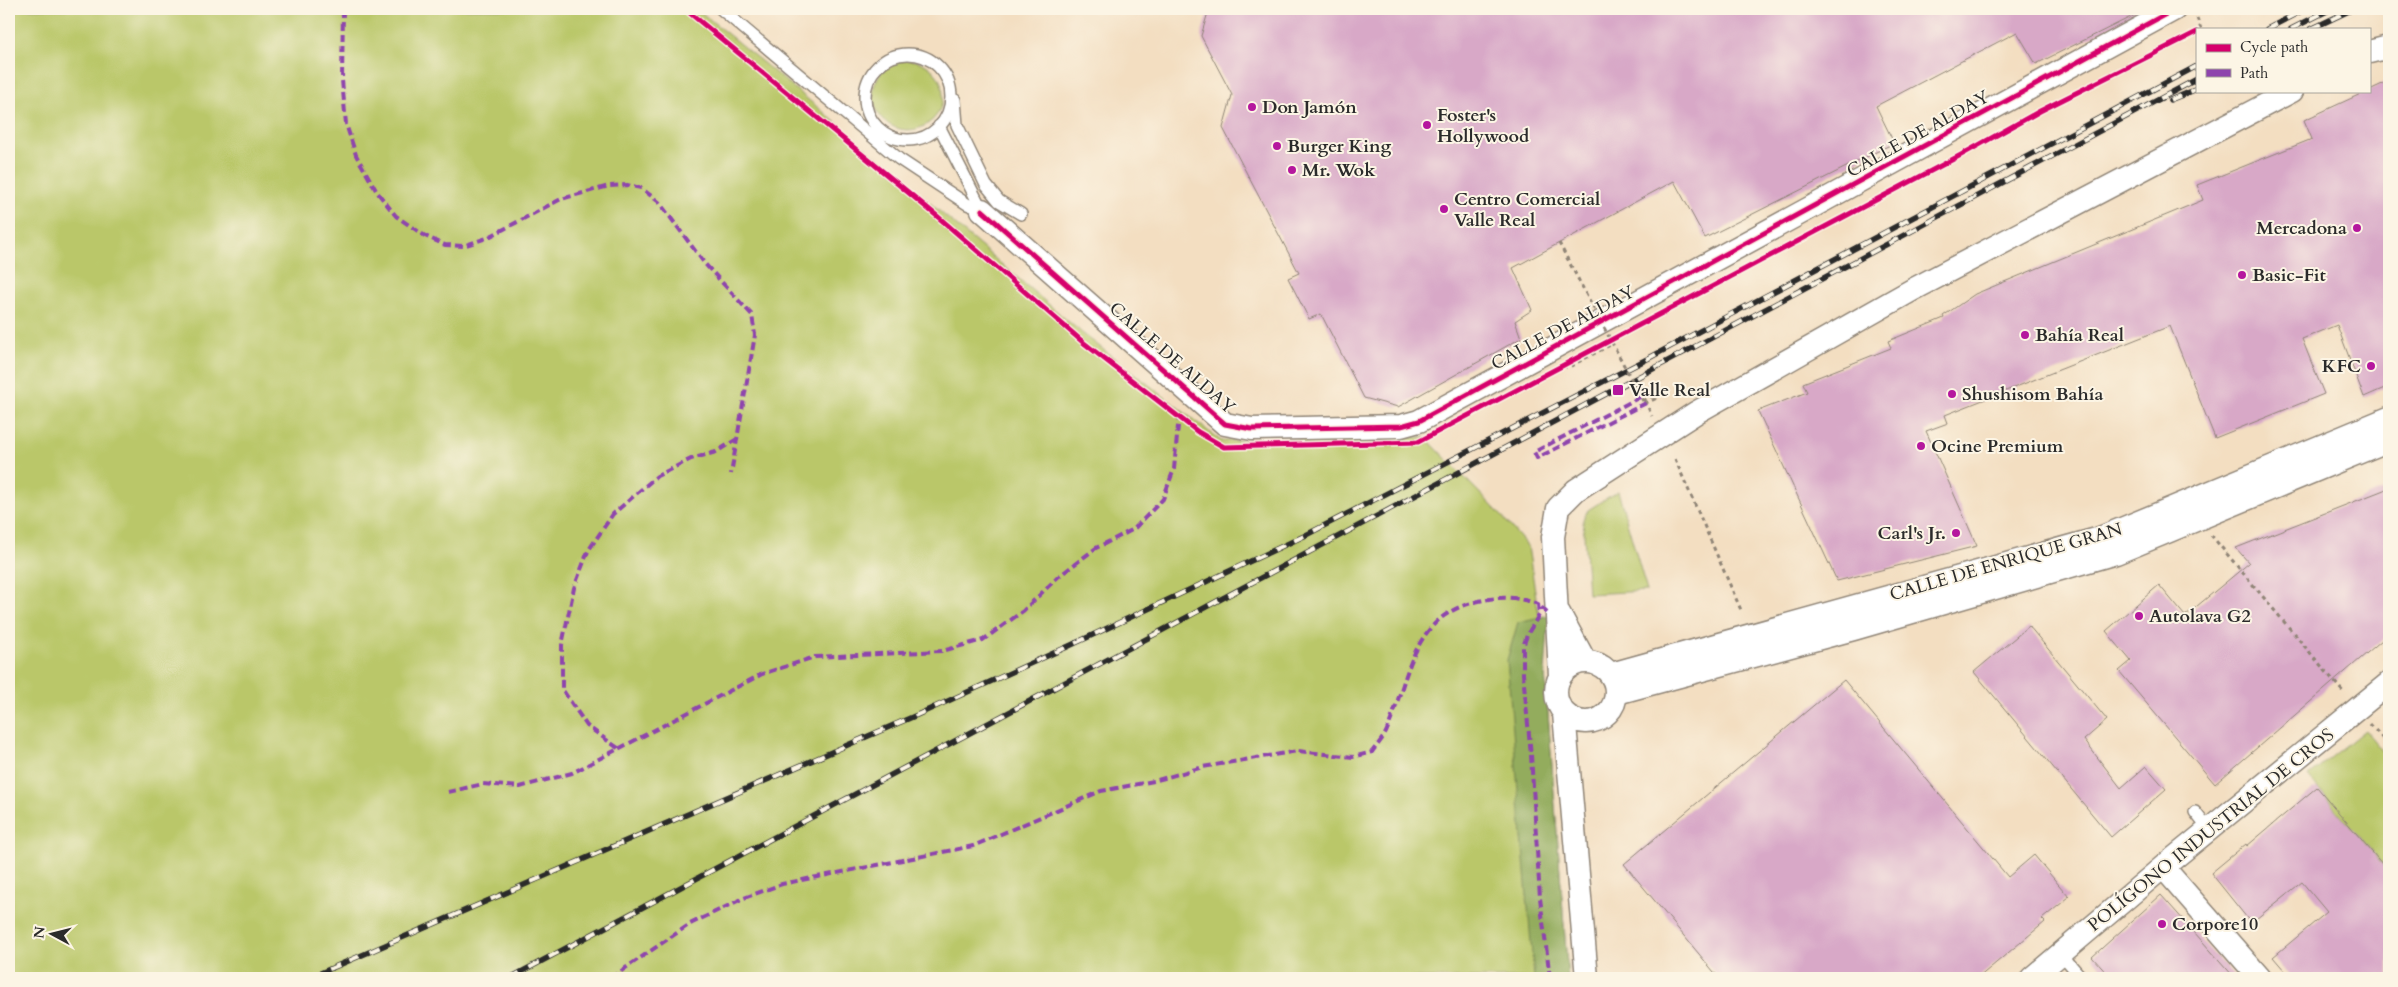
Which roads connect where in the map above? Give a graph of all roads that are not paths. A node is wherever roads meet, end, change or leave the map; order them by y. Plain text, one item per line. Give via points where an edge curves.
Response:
1 (721, 9) edge
2 (2160, 12) edge
3 (2389, 47) edge
4 (2370, 52) edge
5 (950, 87) junction
6 (2290, 92) edge
7 (939, 126) junction
8 (881, 129) junction
9 (899, 159) junction
10 (982, 210) junction
11 (1021, 214) dead end
12 (2389, 418) edge
13 (2389, 440) edge
14 (1558, 612) junction
15 (1585, 661) junction
16 (1560, 676) junction
17 (2389, 683) edge
18 (1614, 684) junction
19 (1564, 713) junction
20 (1592, 722) junction
21 (1570, 776) junction
22 (2195, 812) dead end
23 (2209, 830) junction
24 (2163, 867) junction
25 (2061, 954) junction
26 (1587, 978) edge
27 (2032, 978) edge
28 (2082, 978) edge
29 (2260, 978) edge

1 - 9 lane
2 - 10 street, CALLE DE ALDAY via 1427,417 1401,426 1252,429 1224,424
3 - 4 street
5 - 7 lane via 949,110
5 - 8 lane via 944,72 926,58 909,54 892,57 872,74 866,90 870,116
5 - 11 lane via 955,98 957,125 986,185 999,201
6 - 14 street via 1905,294 1668,429 1576,490 1558,508 1553,537
7 - 8 lane via 921,138 907,140 893,137
7 - 10 lane
8 - 9 lane
9 - 10 lane via 967,204
12 - 18 street, CALLE DE ENRIQUE GRAN via 2100,538
13 - 18 street, CALLE DE ENRIQUE GRAN via 2116,553 1845,632
14 - 15 street
14 - 16 street
15 - 16 street via 1575,662
15 - 18 street via 1595,662
16 - 19 street via 1556,695
17 - 23 street, POLÍGONO INDUSTRIAL DE CROS
18 - 20 street via 1614,704 1609,712
19 - 20 street via 1582,722
19 - 21 street
20 - 21 street via 1579,744
21 - 26 street
22 - 23 lane
23 - 24 street, POLÍGONO INDUSTRIAL DE CROS
24 - 25 street, POLÍGONO INDUSTRIAL DE CROS
24 - 29 street
25 - 27 street, POLÍGONO INDUSTRIAL DE CROS
25 - 28 lane

